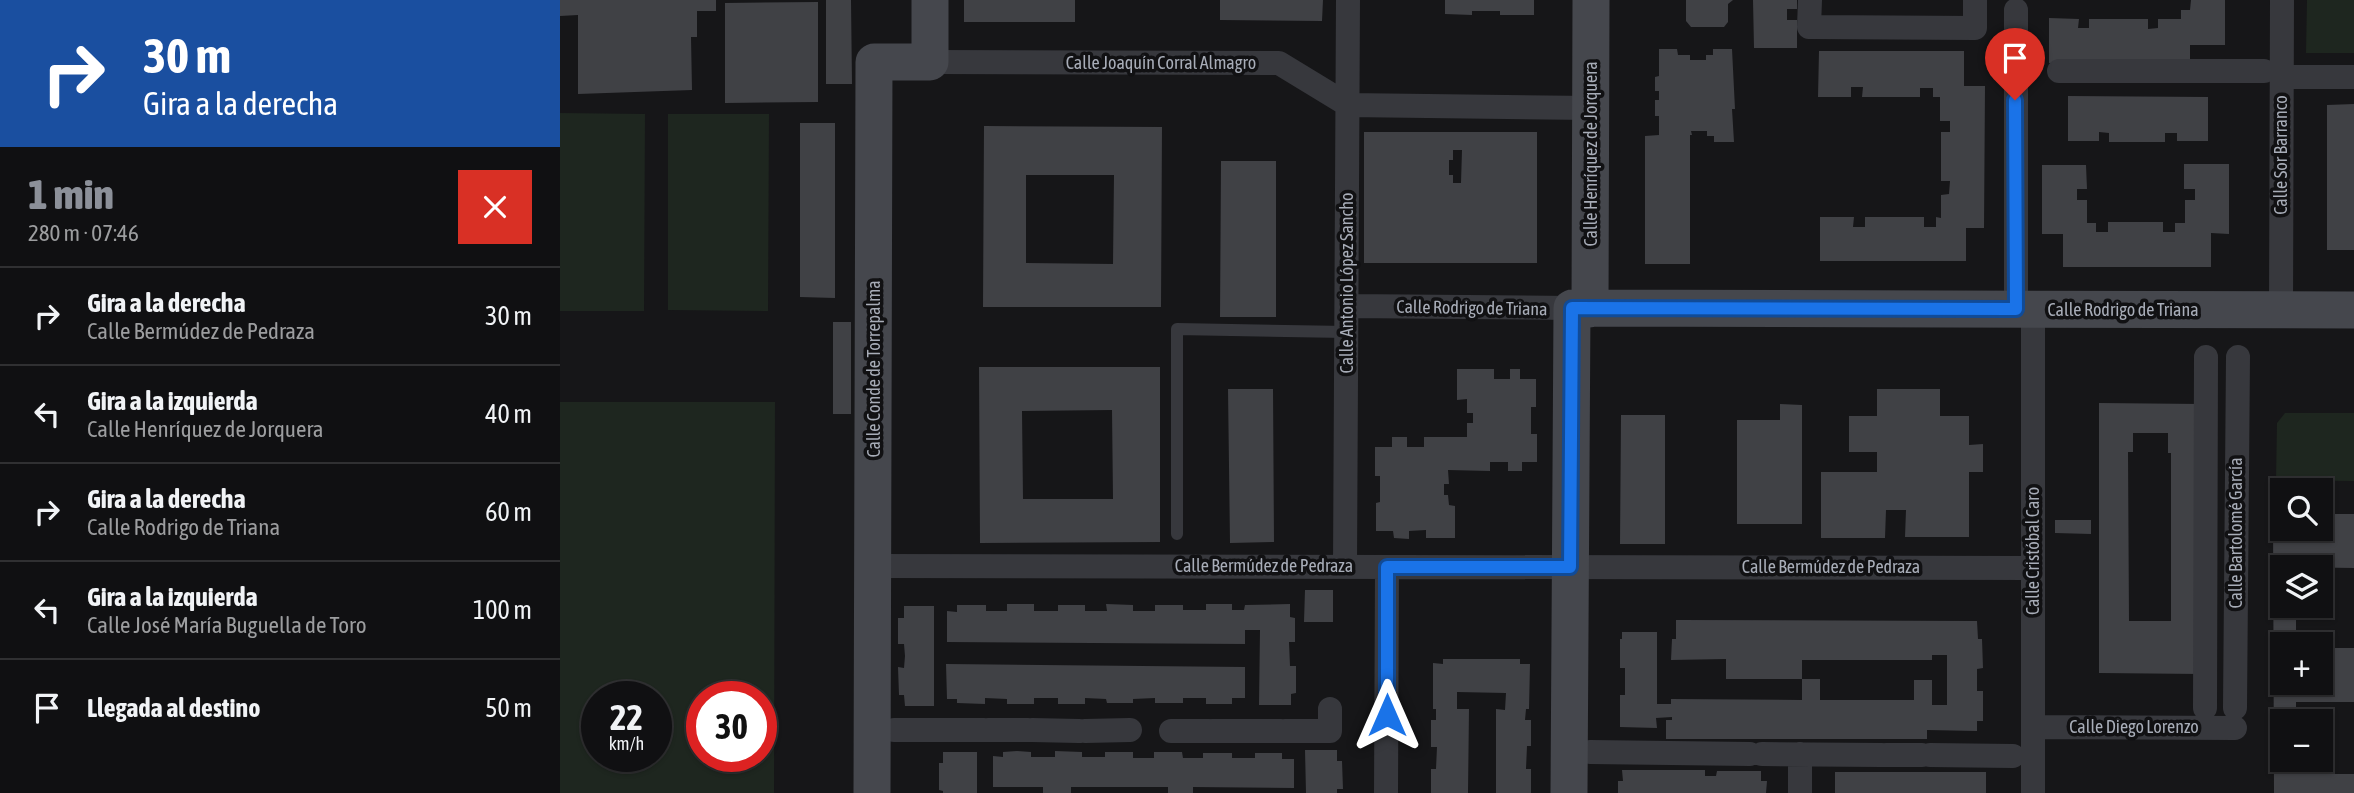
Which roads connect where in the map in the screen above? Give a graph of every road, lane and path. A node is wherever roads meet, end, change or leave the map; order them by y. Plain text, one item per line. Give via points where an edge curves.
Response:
1 (929, 0) edge
2 (1348, 0) edge
3 (1591, 0) edge
4 (1810, 0) edge
5 (1975, 0) edge
6 (2282, 0) edge
7 (2016, 10) dead end
8 (930, 62) junction
9 (2059, 71) dead end
10 (2273, 74) junction
11 (2354, 77) edge
12 (1348, 105) junction
13 (1591, 108) junction
14 (1347, 306) junction
15 (1581, 309) junction
16 (2025, 309) junction
17 (2281, 310) junction
18 (2354, 310) edge
19 (1347, 332) junction
20 (2206, 357) dead end
21 (2238, 357) dead end
22 (1177, 534) dead end
23 (873, 566) junction
24 (1345, 566) junction
25 (1387, 567) junction
26 (1570, 567) junction
27 (2033, 568) junction
28 (2205, 708) dead end
29 (1330, 709) dead end
30 (2235, 718) joint
31 (2033, 727) junction
32 (894, 730) dead end
33 (1590, 752) dead end
34 (1800, 754) junction
35 (2013, 756) dead end
36 (872, 793) edge
37 (1387, 793) edge
38 (1569, 793) edge
39 (1800, 793) edge
40 (2032, 793) edge

1 - 8 street
2 - 12 street, Calle Antonio López Sancho
3 - 13 street, Calle Henríquez de Jorquera
4 - 5 street via 1809,27 1975,27
6 - 10 street, Calle Sor Barranco
7 - 16 street, Calle Cristóbal Caro
8 - 12 street, Calle Joaquín Corral Almagro via 1279,63
8 - 23 street, Calle Conde de Torrepalma via 874,62
9 - 10 street
10 - 11 street
10 - 17 street, Calle Sor Barranco
12 - 13 street
12 - 14 street, Calle Antonio López Sancho
13 - 15 street, Calle Henríquez de Jorquera
14 - 15 street, Calle Rodrigo de Triana
14 - 19 street, Calle Antonio López Sancho
15 - 16 street, Calle Rodrigo de Triana
15 - 26 street, Calle Henríquez de Jorquera
16 - 17 street, Calle Rodrigo de Triana
16 - 27 street, Calle Cristóbal Caro
17 - 18 street, Calle Rodrigo de Triana
19 - 22 lane via 1177,330
19 - 24 street, Calle Antonio López Sancho
20 - 28 street, Calle Bartolomé García
21 - 30 street, Calle Bartolomé García
23 - 24 street, Calle Bermúdez de Pedraza
23 - 36 street, Calle Conde de Torrepalma
24 - 25 street, Calle Bermúdez de Pedraza
25 - 26 street, Calle Bermúdez de Pedraza
25 - 37 street
26 - 27 street, Calle Bermúdez de Pedraza
26 - 38 street, Calle Henríquez de Jorquera
27 - 31 street, Calle Cristóbal Caro
29 - 32 street via 1330,731
30 - 31 street, Calle Diego Lorenzo
31 - 40 street, Calle Cristóbal Caro
33 - 34 street
34 - 35 street
34 - 39 street

